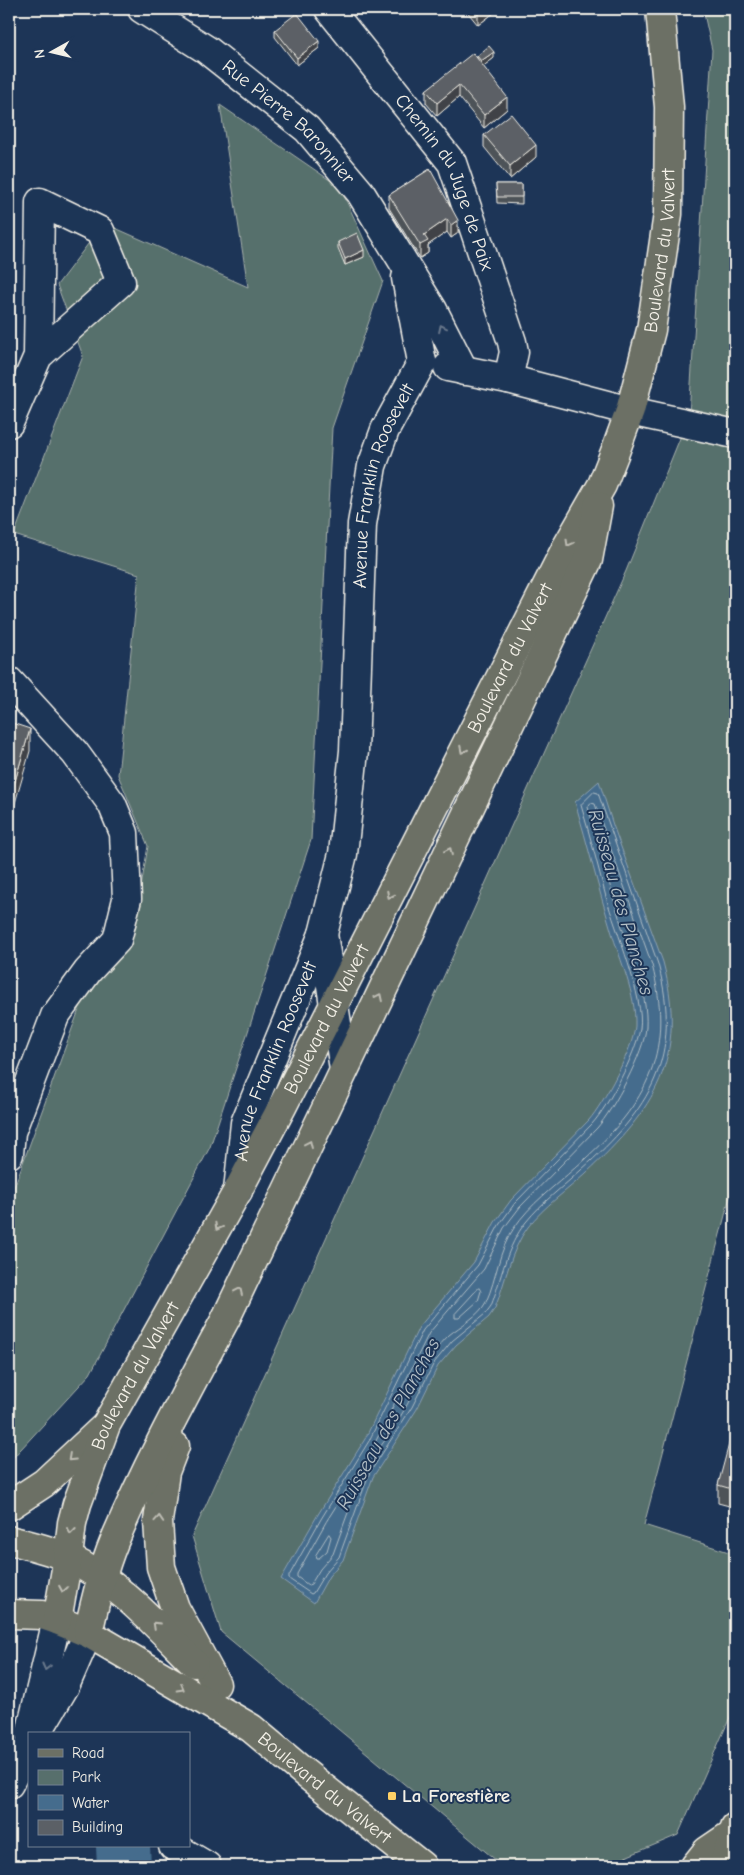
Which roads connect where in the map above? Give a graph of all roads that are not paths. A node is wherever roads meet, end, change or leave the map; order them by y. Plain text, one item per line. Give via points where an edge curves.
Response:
1 (142, 9) edge
2 (329, 9) edge
3 (660, 9) edge
4 (404, 264) junction
5 (38, 356) junction
6 (422, 362) junction
7 (464, 371) junction
8 (508, 379) junction
9 (630, 411) junction
10 (9, 424) edge
11 (735, 434) edge
12 (602, 485) junction
13 (9, 681) edge
14 (323, 934) junction
15 (334, 1005) junction
16 (344, 1069) junction
17 (9, 1154) edge
18 (238, 1192) junction
19 (225, 1320) junction
20 (106, 1425) junction
21 (9, 1506) edge
22 (9, 1540) edge
23 (68, 1558) junction
24 (102, 1578) junction
25 (9, 1614) edge
26 (58, 1620) junction
27 (88, 1633) junction
28 (216, 1684) junction
29 (251, 1728) junction
30 (32, 1732) edge
31 (36, 1732) edge
32 (28, 1745) edge
33 (9, 1784) edge
34 (734, 1830) edge
35 (176, 1848) edge
36 (207, 1866) edge
37 (422, 1866) edge
38 (695, 1866) edge
39 (723, 1866) edge

1 - 4 street, Rue Pierre Baronnier via 207,50 307,129 360,192
2 - 8 street, Chemin du Juge de Paix via 452,163 512,342 514,352
3 - 9 main road, Boulevard du Valvert via 669,107 668,214 649,340
4 - 6 street, Rue Pierre Baronnier
7 -> 4 street, Rue Pierre Baronnier via 433,310
5 - 5 street via 121,282 100,231 40,202
5 - 10 street
6 - 7 street, Avenue Franklin Roosevelt
6 - 14 street, Avenue Franklin Roosevelt via 385,430 372,466 362,524 354,751 343,854
7 - 8 street, Avenue Franklin Roosevelt
8 - 9 street, Avenue Franklin Roosevelt
9 - 11 street, Avenue Franklin Roosevelt
9 - 12 main road, Boulevard du Valvert
12 -> 15 main road, Boulevard du Valvert via 566,548
16 -> 12 main road, Boulevard du Valvert via 588,560
13 - 17 street via 75,754 112,804 124,833 127,899 117,940 88,971 55,1016 11,1132
14 - 15 street, Avenue Franklin Roosevelt
14 - 18 street, Avenue Franklin Roosevelt via 245,1123
15 - 16 street, Avenue Franklin Roosevelt
15 - 18 main road, Boulevard du Valvert
19 -> 16 main road, Boulevard du Valvert
18 -> 20 main road, Boulevard du Valvert
19 - 24 main road, Boulevard du Valvert via 168,1427 114,1542
28 -> 19 main road via 175,1608 161,1567 158,1521 165,1472
20 -> 21 main road via 44,1483
20 -> 23 main road, Boulevard du Valvert via 72,1523
22 - 23 main road
23 - 24 main road
23 -> 26 main road, Boulevard du Valvert
24 - 27 main road, Boulevard du Valvert
28 -> 24 main road via 136,1605
25 - 26 main road via 42,1615
26 - 27 main road
26 -> 30 street
27 -> 29 main road, Boulevard du Valvert
27 - 31 street via 65,1686
28 - 29 main road, Boulevard du Valvert
29 - 37 main road, Boulevard du Valvert
32 - 33 street
34 - 38 main road via 707,1851
34 - 39 main road
35 - 36 street

